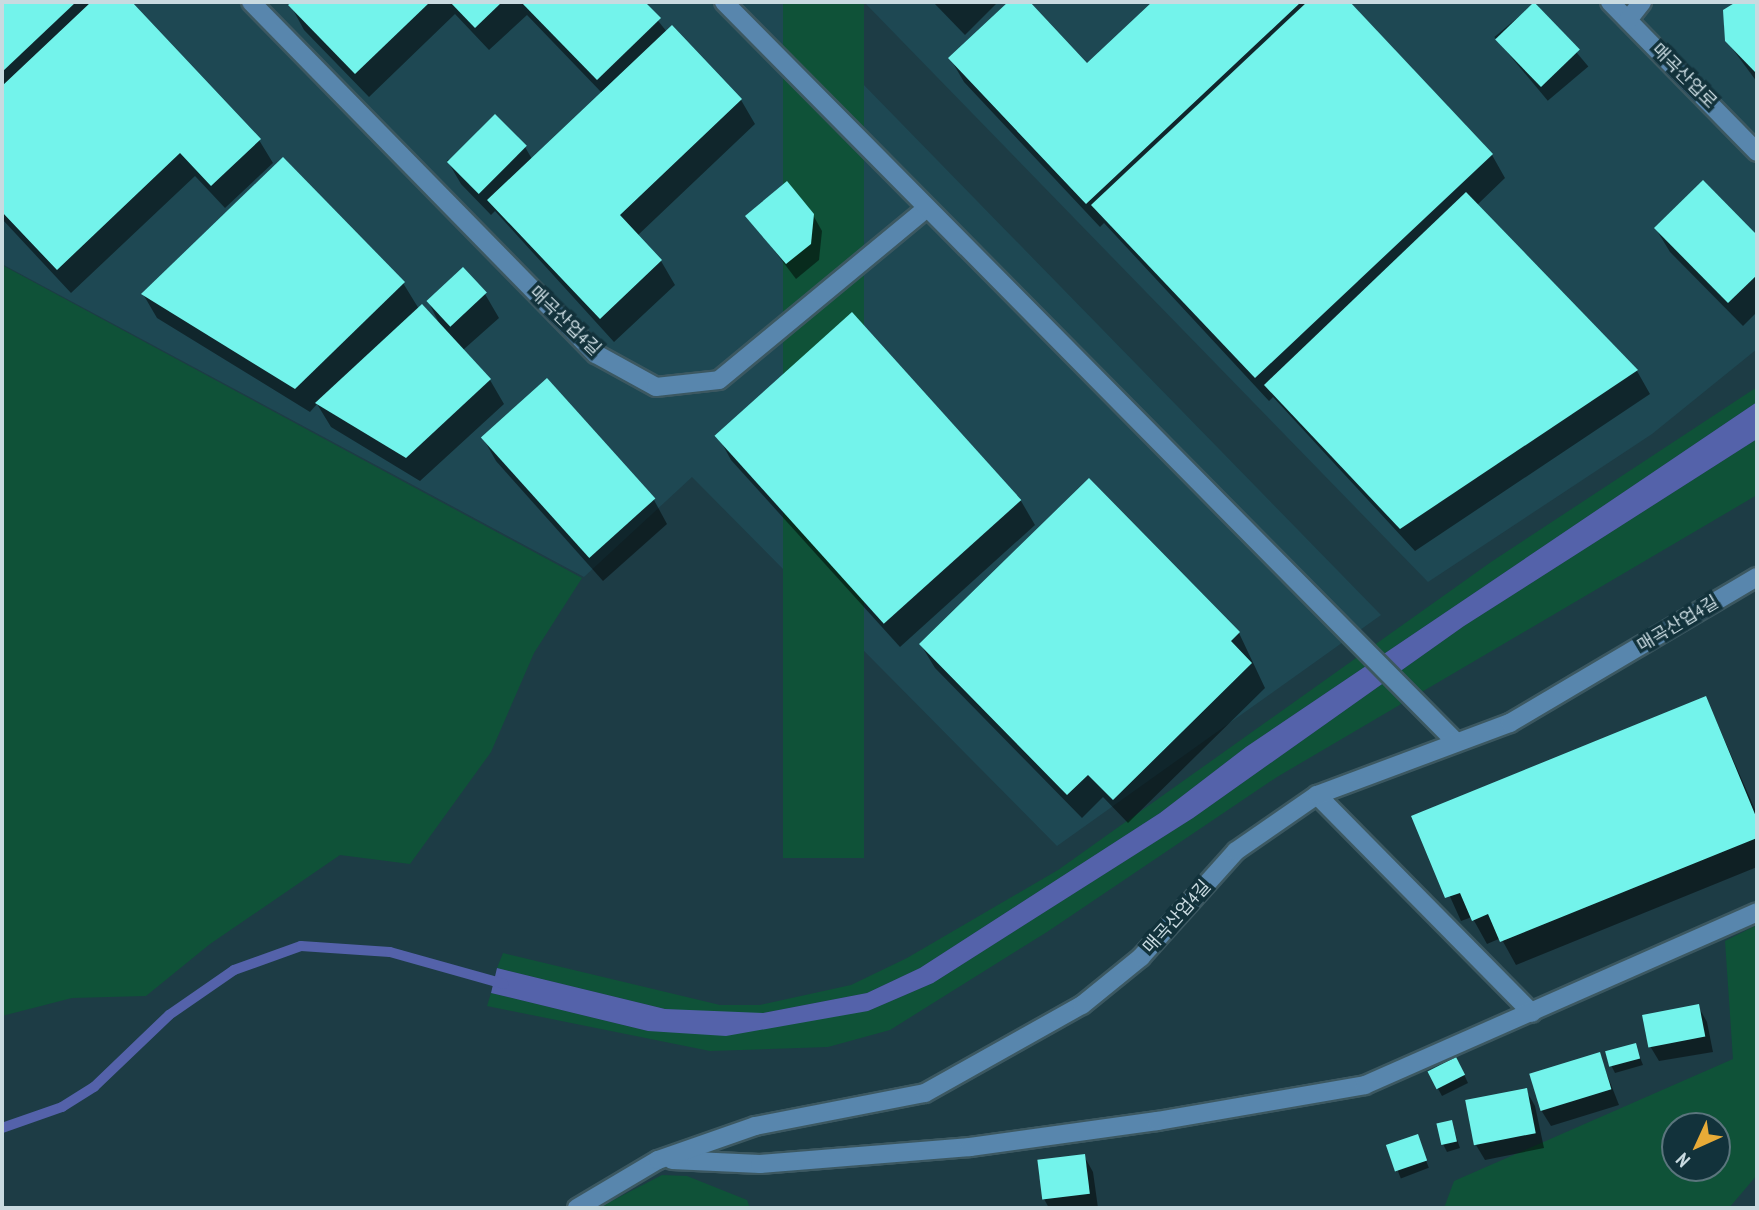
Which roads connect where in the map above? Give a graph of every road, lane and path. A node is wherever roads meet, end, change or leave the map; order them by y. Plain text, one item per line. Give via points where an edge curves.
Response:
1 (251, 2) edge
2 (724, 2) edge
3 (1610, 2) edge
4 (1642, 2) edge
5 (1628, 20) junction
6 (1757, 152) edge
7 (927, 208) junction
8 (1757, 577) edge
9 (1456, 742) junction
10 (1317, 794) junction
11 (1757, 912) edge
12 (1532, 1013) junction
13 (658, 1160) junction
14 (577, 1208) edge

1 - 7 street, 매곡산업4길 via 596,354 656,387 719,380
2 - 7 street
3 - 5 street, 매곡산업로
4 - 5 street
5 - 6 street, 매곡산업로
7 - 9 street
8 - 9 street, 매곡산업4길 via 1510,723
9 - 10 street, 매곡산업4길
10 - 12 street
10 - 13 street, 매곡산업4길 via 1236,851 1141,957 1083,1005 925,1093 755,1126
11 - 12 street
12 - 13 street via 1365,1085 1157,1121 970,1147 799,1162
13 - 14 street, 매곡산업4길

